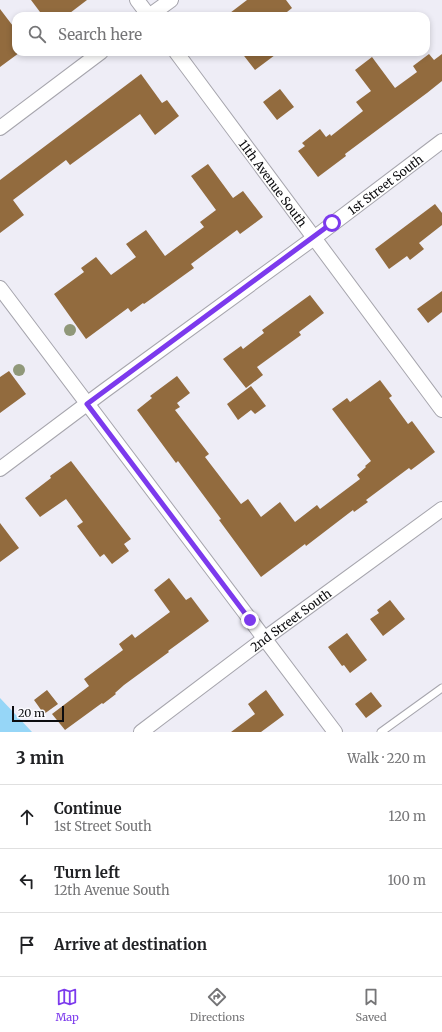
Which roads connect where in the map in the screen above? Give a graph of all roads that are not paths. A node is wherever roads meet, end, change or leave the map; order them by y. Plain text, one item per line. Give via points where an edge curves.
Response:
1 (136, 0) edge
2 (171, 0) edge
3 (146, 12) edge
4 (154, 12) edge
5 (96, 56) edge
6 (179, 56) edge
7 (0, 128) edge
8 (442, 142) edge
9 (314, 238) junction
10 (0, 288) edge
11 (87, 404) junction
12 (442, 410) edge
13 (0, 469) edge
14 (442, 509) edge
15 (264, 639) junction
16 (442, 688) edge
17 (141, 732) edge
18 (334, 732) edge
19 (382, 732) edge

1 - 3 street
2 - 4 street
5 - 7 street
6 - 9 street, 11th Avenue South
8 - 9 street, 1st Street South
9 - 11 street, 1st Street South
9 - 12 street, 11th Avenue South
10 - 11 street
11 - 13 street, 1st Street South
11 - 15 street
14 - 15 street, 2nd Street South
15 - 17 street, 2nd Street South
15 - 18 street
16 - 19 lane

